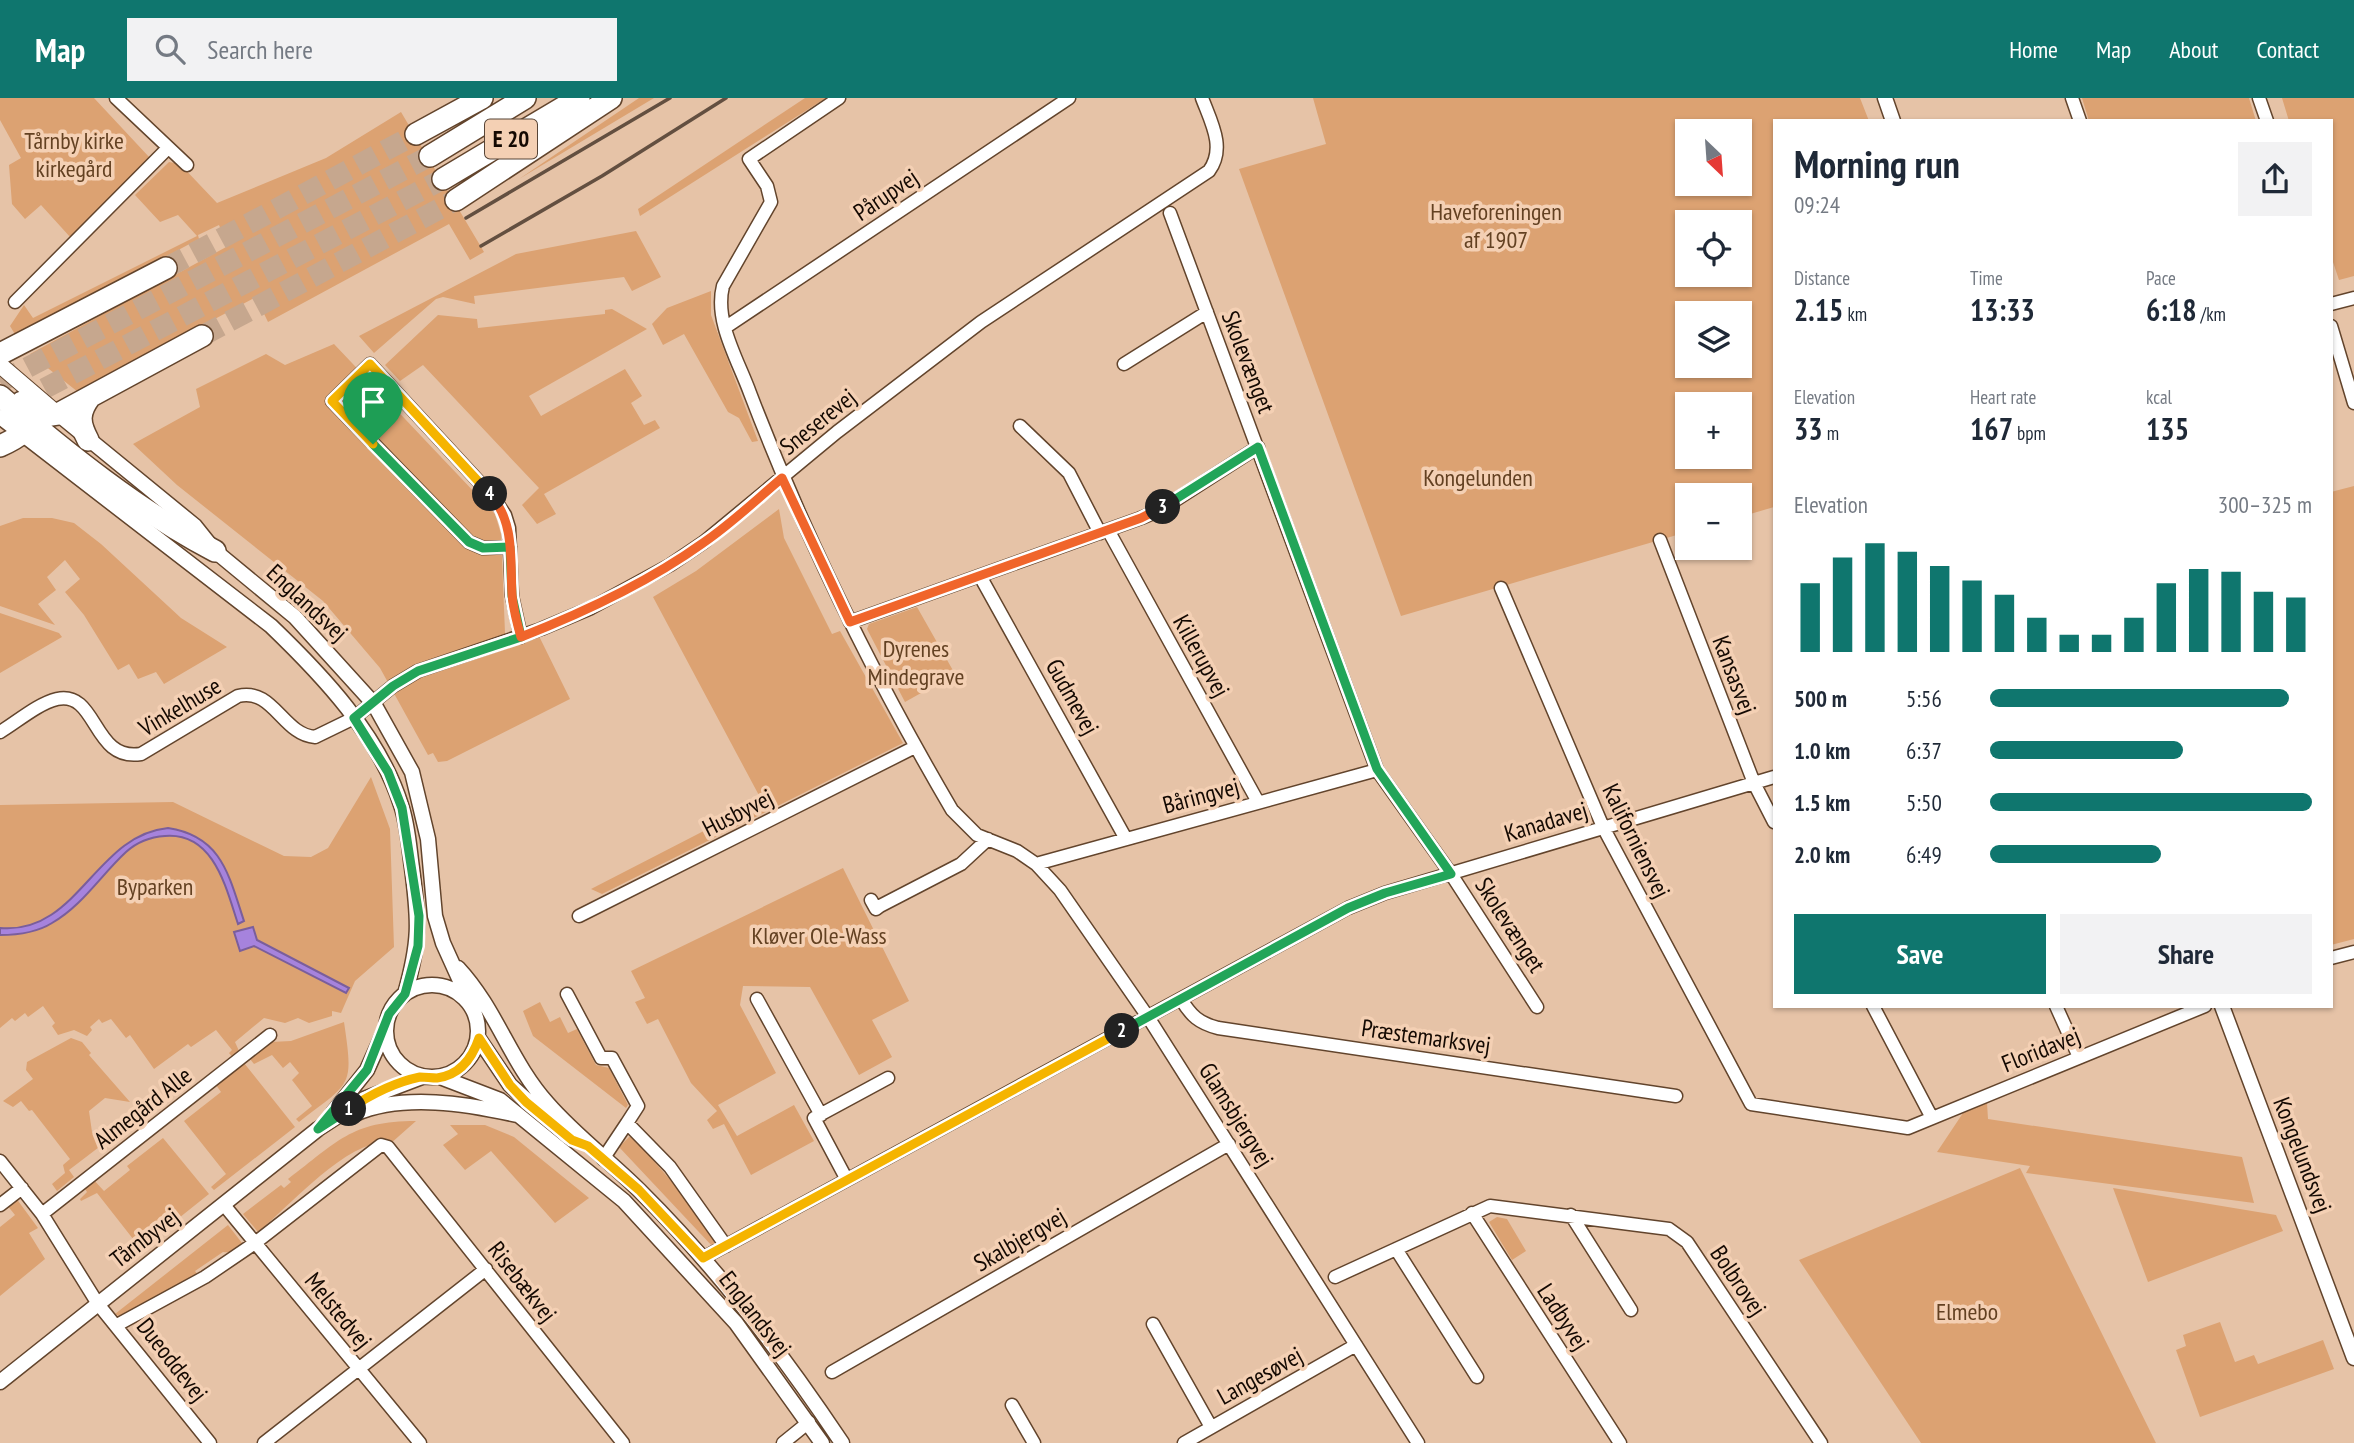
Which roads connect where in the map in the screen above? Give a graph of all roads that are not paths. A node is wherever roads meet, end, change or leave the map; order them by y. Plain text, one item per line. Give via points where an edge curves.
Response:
1 (116, 98) edge
2 (482, 98) edge
3 (525, 98) edge
4 (579, 98) edge
5 (611, 98) edge
6 (839, 98) edge
7 (1069, 98) edge
8 (1202, 98) edge
9 (1885, 98) edge
10 (2072, 98) edge
11 (2259, 98) edge
12 (1892, 119) edge
13 (2079, 119) edge
14 (2266, 119) edge
15 (416, 134) tunnel mouth
16 (168, 148) junction
17 (430, 156) tunnel mouth
18 (187, 165) dead end
19 (443, 179) tunnel mouth
20 (456, 200) tunnel mouth
21 (1170, 213) dead end
22 (166, 268) tunnel mouth
23 (2354, 298) edge
24 (15, 302) dead end
25 (2333, 303) edge
26 (1207, 312) junction
27 (726, 327) junction
28 (2333, 333) edge
29 (202, 336) tunnel mouth
30 (0, 354) edge
31 (1124, 364) dead end
32 (0, 365) edge
33 (0, 382) edge
34 (0, 396) edge
35 (90, 397) junction
36 (2354, 402) edge
37 (58, 414) junction
38 (0, 417) edge
39 (31, 417) junction
40 (1020, 426) dead end
41 (89, 440) junction
42 (0, 446) edge
43 (1258, 447) junction
44 (782, 478) junction
45 (1104, 532) junction
46 (1660, 540) dead end
47 (510, 547) junction
48 (215, 551) junction
49 (980, 576) junction
50 (1501, 588) dead end
51 (850, 622) junction
52 (521, 637) junction
53 (374, 704) junction
54 (354, 718) junction
55 (0, 732) edge
56 (915, 747) junction
57 (1377, 769) junction
58 (1773, 777) edge
59 (1754, 783) junction
60 (1258, 802) junction
61 (1773, 820) edge
62 (1603, 827) junction
63 (988, 839) junction
64 (1126, 839) junction
65 (1036, 864) junction
66 (1451, 874) junction
67 (871, 900) dead end
68 (579, 916) dead end
69 (2354, 951) edge
70 (2333, 957) edge
71 (450, 959) junction
72 (405, 994) junction
73 (567, 994) dead end
74 (757, 999) dead end
75 (1181, 999) junction
76 (471, 1005) junction
77 (1537, 1007) dead end
78 (1873, 1008) edge
79 (2057, 1008) edge
80 (2200, 1008) edge
81 (2223, 1008) edge
82 (1148, 1017) junction
83 (386, 1027) junction
84 (270, 1035) dead end
85 (479, 1038) junction
86 (2079, 1057) junction
87 (422, 1077) junction
88 (440, 1077) junction
89 (888, 1078) dead end
90 (1676, 1096) dead end
91 (821, 1115) junction
92 (523, 1117) junction
93 (1932, 1118) junction
94 (627, 1123) junction
95 (318, 1129) junction
96 (1229, 1144) junction
97 (588, 1146) junction
98 (603, 1159) junction
99 (0, 1161) edge
100 (847, 1180) junction
101 (22, 1188) junction
102 (0, 1205) edge
103 (224, 1205) junction
104 (1472, 1213) junction
105 (42, 1214) junction
106 (1572, 1215) junction
107 (255, 1243) junction
108 (726, 1246) junction
109 (1396, 1249) junction
110 (703, 1258) junction
111 (486, 1269) junction
112 (1335, 1277) dead end
113 (98, 1304) junction
114 (1631, 1310) dead end
115 (2348, 1323) edge
116 (1153, 1324) dead end
117 (117, 1325) junction
118 (1356, 1345) junction
119 (2354, 1358) edge
120 (359, 1369) junction
121 (832, 1372) dead end
122 (1477, 1377) dead end
123 (0, 1382) edge
124 (1012, 1405) dead end
125 (808, 1422) junction
126 (1211, 1427) junction
127 (210, 1443) edge
128 (264, 1443) edge
129 (420, 1443) edge
130 (623, 1443) edge
131 (783, 1443) edge
132 (822, 1443) edge
133 (842, 1443) edge
134 (1034, 1443) edge
135 (1184, 1443) edge
136 (1418, 1443) edge
137 (1620, 1443) edge
138 (1821, 1443) edge

1 - 16 street
2 - 15 highway
3 - 17 highway, E 20
4 - 19 highway, E 20
5 - 20 highway
6 - 27 street, Glamsbjergvej via 749,159 767,186 771,202 723,286 720,310
7 - 27 street, Pårupvej
8 - 44 street, Sneserevej via 1217,141 1216,162 1209,171 982,322
9 - 12 street
10 - 13 street
11 - 14 street
16 - 18 street
16 - 24 street
21 - 26 street, Skolevænget
22 - 30 highway
23 - 25 street
26 - 31 street
26 - 43 street, Skolevænget
27 - 44 street, Glamsbjergvej
28 - 36 street
29 - 35 highway
32 - 39 main road, Englandsvej
33 - 39 highway
34 - 39 highway
35 - 37 highway
35 - 41 highway via 80,417
37 - 39 highway
37 - 41 street, Englandsvej
38 - 39 street, Englandsvej
39 - 42 highway
39 - 48 highway via 187,537
39 - 54 street, Englandsvej via 57,457 271,626 306,659
40 - 45 street, Killerupvej via 1069,473
41 - 48 street, Englandsvej via 195,526
43 - 45 street via 1160,510
43 - 57 street, Skolevænget
44 - 51 street, Glamsbjergvej
44 - 52 street, Sneserevej via 670,565 592,608
45 - 49 street
45 - 60 street, Killerupvej
46 - 59 street, Kansasvej
47 - 47 street via 483,548 469,542 332,401 370,364 494,498 507,522
47 - 52 street via 512,596
48 - 53 street, Englandsvej via 295,617
49 - 51 street
49 - 64 street, Gudmevej
50 - 62 street, Kaliforniensvej
51 - 56 street, Glamsbjergvej
52 - 53 street, Sneserevej via 418,671
53 - 54 street, Sneserevej
53 - 71 street, Englandsvej via 412,772 428,839 435,916
54 - 55 street, Vinkelhuse via 322,735 307,737 266,701 248,694 133,756 110,747 81,705 65,699 45,704
54 - 72 street, Englandsvej via 388,772 407,830 419,925
56 - 63 street, Glamsbjergvej via 952,810 977,835
56 - 68 street, Husbyvej
57 - 60 street, Båringvej
57 - 66 street, Skolevænget
58 - 59 street, Kanadavej
59 - 61 street, Kansasvej
59 - 62 street, Kanadavej
60 - 64 street, Båringvej
62 - 66 street, Kanadavej
62 - 93 street, Kaliforniensvej via 1751,1104 1908,1129
63 - 65 street, Glamsbjergvej
63 - 67 street via 961,864 876,908
64 - 65 street, Båringvej
65 - 82 street, Glamsbjergvej via 1060,890
66 - 75 street, Kanadavej via 1348,908
66 - 77 street, Skolevænget
69 - 70 street
71 - 76 street, Englandsvej
71 - 97 street, Englandsvej via 489,1005 525,1076
72 - 76 street via 418,987 440,986
72 - 83 street via 389,1014
73 - 94 street via 601,1058 612,1058 638,1106
74 - 91 street
75 - 82 street, Kanadavej
75 - 90 street, Præstemarksvej via 1201,1023 1218,1028
76 - 85 street
78 - 93 street
79 - 86 street
80 - 86 street, Floridavej
81 - 115 street, Kongelundsvej
82 - 96 street, Glamsbjergvej
82 - 100 street, Kanadavej
83 - 87 street via 387,1044 399,1064
83 - 95 street, Tårnbyvej via 367,1070
84 - 105 street, Almegård Alle
85 - 88 street via 466,1064
85 - 97 street, Englandsvej via 526,1102 572,1140
86 - 93 street, Floridavej
87 - 88 street
87 - 95 street, Tårnbyvej via 364,1099
88 - 92 street, Englandsvej via 500,1100
89 - 91 street
91 - 100 street via 814,1118
92 - 95 street via 457,1105 401,1104 371,1107
92 - 125 street, Englandsvej via 624,1201 682,1261 736,1323
94 - 98 street
94 - 108 street, Englandsvej via 670,1167
95 - 103 street, Tårnbyvej
96 - 118 street, Glamsbjergvej
96 - 121 street, Skalbjergvej
97 - 98 street, Englandsvej
98 - 110 street, Englandsvej
99 - 101 street
100 - 108 street, Kanadavej
101 - 102 street
101 - 105 street
103 - 107 street, Melstedvej
103 - 113 street, Tårnbyvej
104 - 106 street, Bolbrovej via 1490,1206
104 - 109 street, Bolbrovej
104 - 137 street, Ladbyvej
105 - 113 street
106 - 114 street
106 - 138 street, Bolbrovej via 1669,1229 1687,1242
107 - 111 street, Risebækvej via 381,1144
107 - 117 street via 205,1277
107 - 120 street, Melstedvej
108 - 110 street, Kanadavej
109 - 112 street, Bolbrovej
109 - 122 street
110 - 133 street, Englandsvej via 757,1322
111 - 120 street
111 - 130 street, Risebækvej
113 - 117 street, Dueoddevej
113 - 123 street, Tårnbyvej
115 - 119 street, Kongelundsvej
116 - 126 street
117 - 127 street, Dueoddevej
118 - 126 street, Langesøvej
118 - 136 street, Glamsbjergvej
120 - 128 street
120 - 129 street, Melstedvej
124 - 134 street
125 - 131 street
125 - 132 street, Englandsvej
126 - 135 street, Langesøvej

